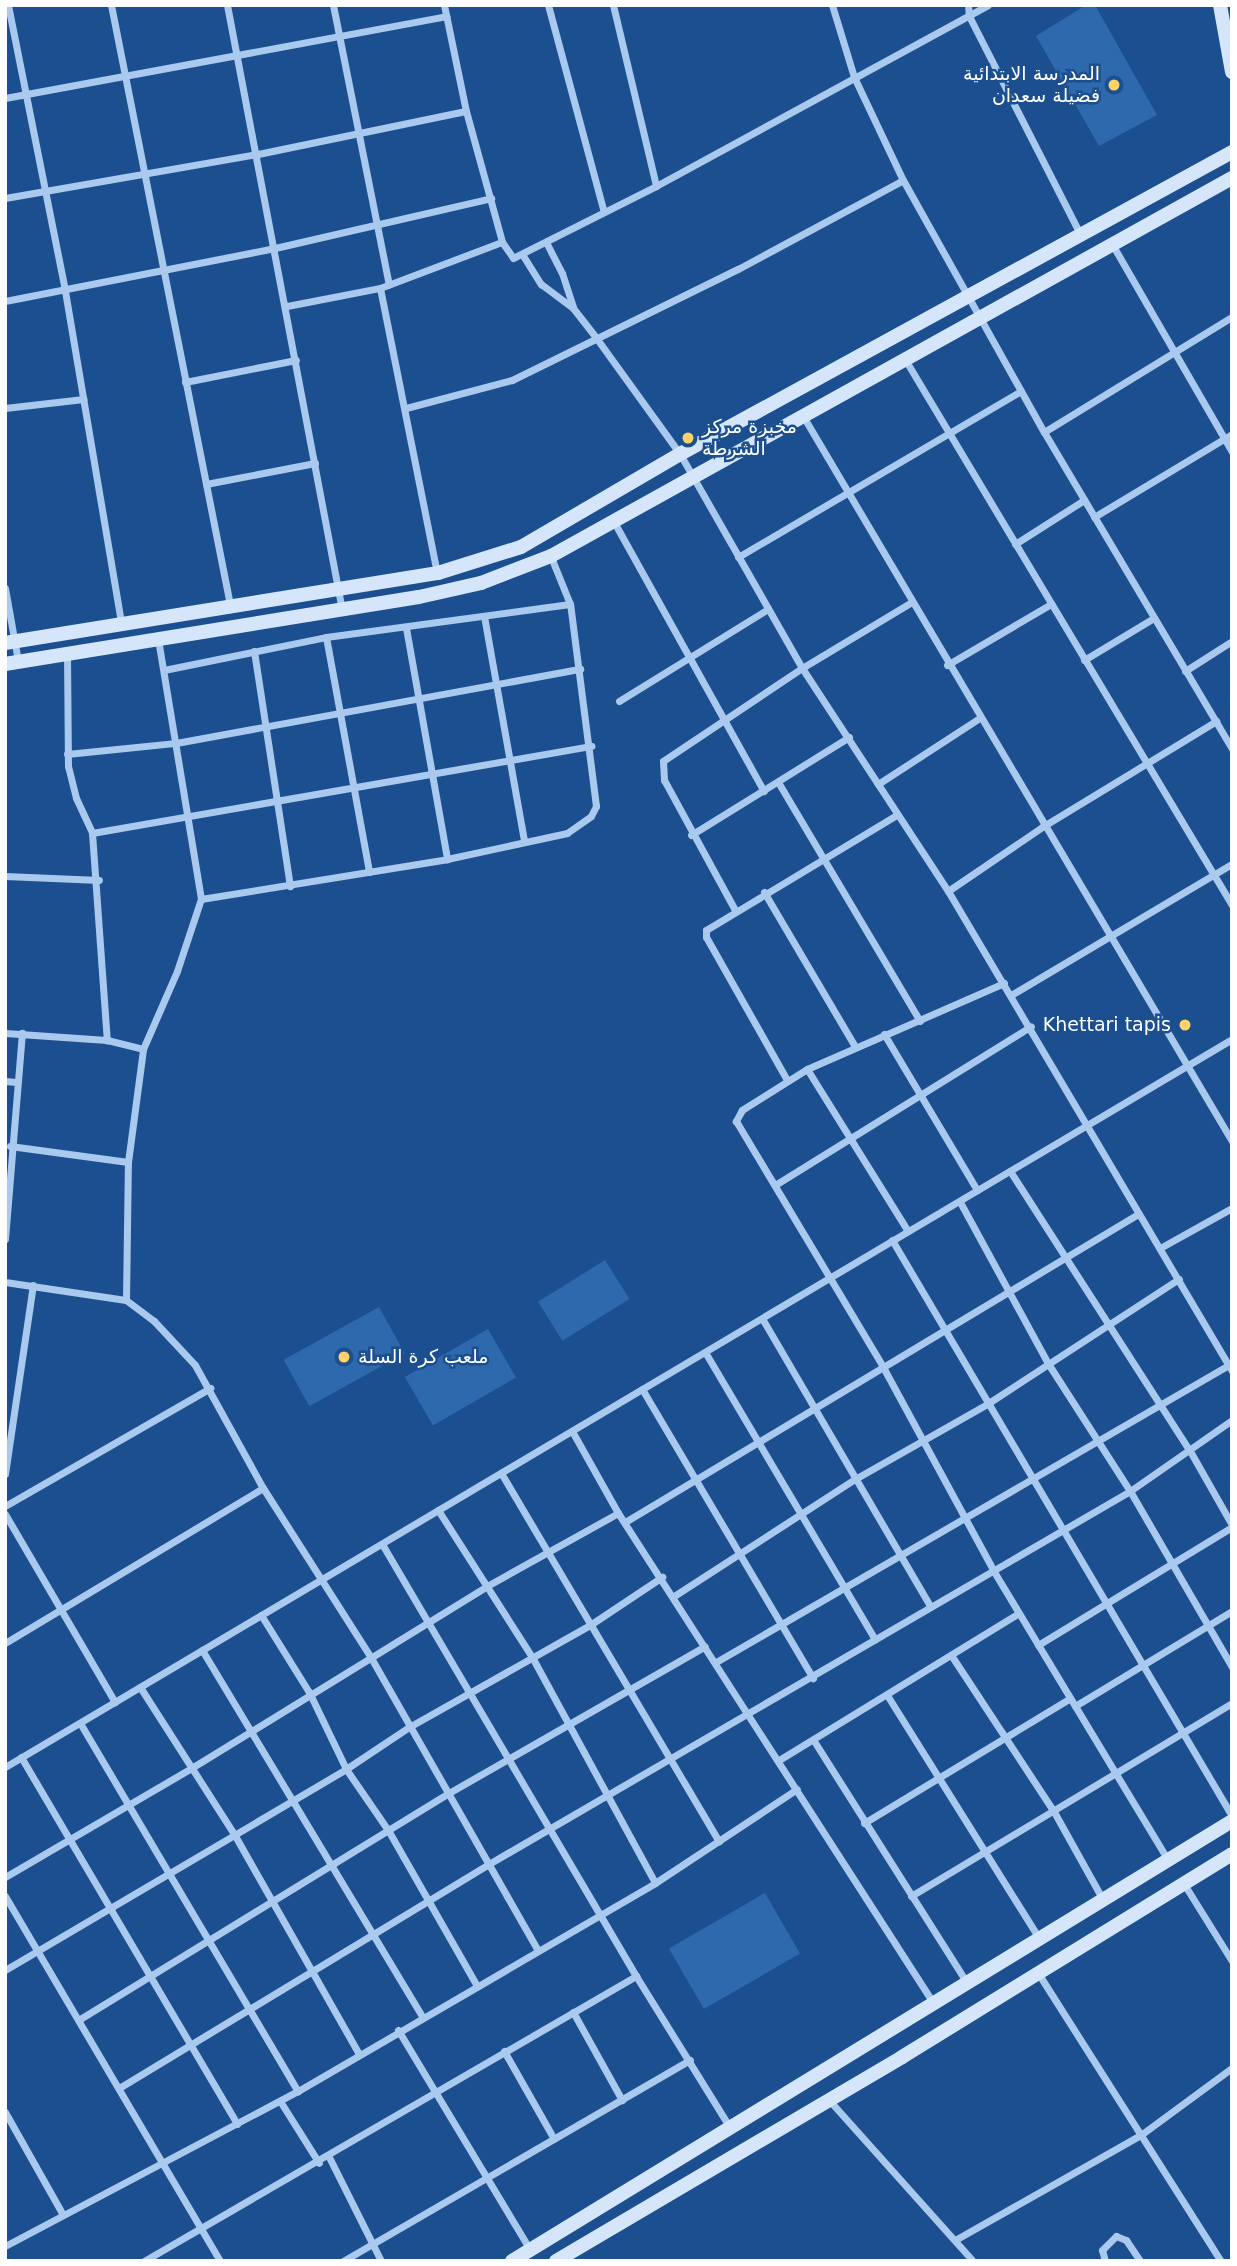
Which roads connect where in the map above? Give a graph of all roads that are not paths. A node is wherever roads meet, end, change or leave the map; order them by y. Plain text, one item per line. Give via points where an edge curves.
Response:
1 (8, 5) edge
2 (111, 5) edge
3 (227, 5) edge
4 (333, 5) edge
5 (444, 5) edge
6 (548, 5) edge
7 (613, 5) edge
8 (832, 5) edge
9 (968, 5) edge
10 (988, 5) edge
11 (1220, 5) edge
12 (446, 16) junction
13 (969, 16) junction
14 (339, 39) junction
15 (237, 55) junction
16 (1232, 72) edge
17 (124, 76) junction
18 (854, 77) junction
19 (23, 94) junction
20 (5, 98) edge
21 (466, 111) junction
22 (357, 135) junction
23 (1232, 152) edge
24 (258, 154) junction
25 (143, 173) junction
26 (1232, 178) edge
27 (903, 180) junction
28 (656, 186) junction
29 (43, 190) junction
30 (5, 198) edge
31 (491, 198) junction
32 (604, 212) junction
33 (374, 225) junction
34 (1079, 232) junction
35 (502, 242) junction
36 (546, 242) junction
37 (1112, 244) junction
38 (275, 248) junction
39 (522, 254) junction
40 (163, 272) junction
41 (389, 284) junction
42 (380, 288) junction
43 (65, 291) junction
44 (966, 296) junction
45 (5, 301) edge
46 (287, 306) junction
47 (573, 308) junction
48 (977, 316) junction
49 (1232, 317) edge
50 (597, 339) junction
51 (1173, 351) junction
52 (296, 360) junction
53 (906, 361) junction
54 (185, 382) junction
55 (1021, 391) junction
56 (83, 399) junction
57 (5, 408) edge
58 (406, 408) junction
59 (803, 416) junction
60 (948, 432) junction
61 (1044, 432) junction
62 (1232, 434) edge
63 (1224, 439) junction
64 (1232, 452) edge
65 (680, 454) junction
66 (315, 463) junction
67 (692, 478) junction
68 (206, 484) junction
69 (845, 491) junction
70 (1084, 500) junction
71 (1094, 517) junction
72 (614, 522) junction
73 (1015, 544) junction
74 (551, 556) junction
75 (738, 557) junction
76 (438, 573) junction
77 (5, 587) edge
78 (337, 590) junction
79 (912, 601) junction
80 (570, 604) junction
81 (1051, 604) junction
82 (230, 605) junction
83 (768, 609) junction
84 (342, 610) junction
85 (484, 617) junction
86 (1152, 619) junction
87 (121, 623) junction
88 (407, 628) junction
89 (326, 637) junction
90 (158, 639) junction
91 (10, 642) edge
92 (1232, 642) edge
93 (254, 650) junction
94 (67, 654) junction
95 (689, 658) junction
96 (1084, 660) junction
97 (12, 663) edge
98 (947, 665) junction
99 (802, 668) junction
100 (580, 669) junction
101 (164, 670) junction
102 (1185, 671) junction
103 (496, 684) junction
104 (417, 698) junction
105 (619, 701) dead end
106 (343, 714) junction
107 (978, 719) junction
108 (723, 720) junction
109 (1216, 721) junction
110 (264, 729) junction
111 (849, 737) junction
112 (176, 743) junction
113 (591, 746) junction
114 (1232, 748) edge
115 (67, 754) junction
116 (1146, 763) junction
117 (511, 764) junction
118 (432, 776) junction
119 (778, 782) junction
120 (878, 784) junction
121 (355, 789) junction
122 (764, 791) junction
123 (277, 803) junction
124 (188, 815) junction
125 (897, 815) junction
126 (1042, 827) junction
127 (92, 833) junction
128 (691, 835) junction
129 (524, 841) junction
130 (825, 855) junction
131 (447, 859) junction
132 (1232, 864) edge
133 (369, 872) junction
134 (5, 876) edge
135 (1214, 876) junction
136 (99, 880) junction
137 (290, 886) junction
138 (948, 891) junction
139 (764, 892) junction
140 (201, 900) junction
141 (1232, 905) edge
142 (735, 910) junction
143 (1112, 935) junction
144 (1004, 983) junction
145 (1011, 995) junction
146 (920, 1021) junction
147 (1031, 1026) junction
148 (5, 1033) edge
149 (22, 1033) junction
150 (884, 1034) junction
151 (1232, 1039) edge
152 (107, 1040) junction
153 (854, 1045) junction
154 (143, 1049) junction
155 (1187, 1065) junction
156 (807, 1069) junction
157 (787, 1080) junction
158 (5, 1081) edge
159 (16, 1082) junction
160 (920, 1095) junction
161 (1084, 1125) junction
162 (848, 1139) junction
163 (1232, 1141) edge
164 (10, 1146) junction
165 (128, 1162) junction
166 (1010, 1171) junction
167 (775, 1185) junction
168 (977, 1190) junction
169 (960, 1202) junction
170 (1232, 1208) edge
171 (1138, 1214) junction
172 (908, 1231) junction
173 (5, 1239) edge
174 (892, 1240) junction
175 (1160, 1248) junction
176 (1068, 1256) junction
177 (830, 1277) junction
178 (1179, 1279) junction
179 (5, 1282) edge
180 (33, 1285) junction
181 (1008, 1293) junction
182 (126, 1300) junction
183 (764, 1320) junction
184 (1109, 1326) junction
185 (942, 1328) junction
186 (705, 1352) junction
187 (1049, 1365) junction
188 (883, 1367) junction
189 (1229, 1368) edge
190 (210, 1388) junction
191 (642, 1389) junction
192 (988, 1404) junction
193 (1157, 1406) junction
194 (814, 1408) junction
195 (9, 1414) edge
196 (1232, 1419) edge
197 (572, 1431) junction
198 (924, 1438) junction
199 (757, 1441) junction
200 (1097, 1442) junction
201 (1190, 1451) junction
202 (501, 1473) junction
203 (5, 1474) edge
204 (693, 1479) junction
205 (855, 1479) junction
206 (1031, 1479) junction
207 (263, 1488) junction
208 (1130, 1490) junction
209 (5, 1506) edge
210 (438, 1510) junction
211 (618, 1513) junction
212 (803, 1513) junction
213 (5, 1514) edge
214 (966, 1519) junction
215 (625, 1522) junction
216 (1232, 1526) edge
217 (1062, 1527) junction
218 (382, 1544) junction
219 (548, 1550) junction
220 (741, 1554) junction
221 (901, 1558) junction
222 (1170, 1562) junction
223 (993, 1570) junction
224 (321, 1576) junction
225 (662, 1577) junction
226 (486, 1586) junction
227 (847, 1590) junction
228 (674, 1596) junction
229 (1107, 1600) junction
230 (930, 1606) junction
231 (62, 1611) junction
232 (1232, 1611) edge
233 (1019, 1613) junction
234 (261, 1615) junction
235 (428, 1622) junction
236 (590, 1625) junction
237 (782, 1626) junction
238 (1205, 1626) junction
239 (876, 1639) junction
240 (5, 1643) edge
241 (1038, 1645) junction
242 (705, 1646) junction
243 (202, 1650) junction
244 (951, 1655) junction
245 (370, 1656) junction
246 (532, 1657) junction
247 (716, 1662) junction
248 (1143, 1663) junction
249 (1232, 1667) edge
250 (813, 1678) junction
251 (140, 1687) junction
252 (629, 1689) junction
253 (309, 1692) junction
254 (470, 1693) junction
255 (887, 1695) junction
256 (1070, 1698) junction
257 (115, 1702) junction
258 (1232, 1703) edge
259 (1075, 1706) junction
260 (748, 1712) junction
261 (80, 1723) junction
262 (569, 1723) junction
263 (409, 1727) junction
264 (251, 1730) junction
265 (1184, 1731) junction
266 (1007, 1738) junction
267 (814, 1741) junction
268 (21, 1757) junction
269 (509, 1759) junction
270 (670, 1760) junction
271 (779, 1760) junction
272 (5, 1767) edge
273 (193, 1767) junction
274 (346, 1769) junction
275 (1115, 1773) junction
276 (939, 1777) junction
277 (797, 1789) junction
278 (447, 1794) junction
279 (608, 1796) junction
280 (289, 1801) junction
281 (129, 1805) junction
282 (1054, 1810) junction
283 (1232, 1818) edge
284 (864, 1823) junction
285 (549, 1829) junction
286 (388, 1830) junction
287 (234, 1834) junction
288 (68, 1841) junction
289 (719, 1841) junction
290 (983, 1850) junction
291 (1232, 1854) edge
292 (1167, 1859) junction
293 (487, 1865) junction
294 (330, 1868) junction
295 (170, 1873) junction
296 (5, 1877) edge
297 (655, 1882) junction
298 (1183, 1882) junction
299 (5, 1896) edge
300 (911, 1896) junction
301 (1102, 1898) junction
302 (432, 1902) junction
303 (273, 1903) junction
304 (110, 1908) junction
305 (598, 1913) junction
306 (1038, 1937) junction
307 (372, 1938) junction
308 (210, 1939) junction
309 (537, 1949) junction
310 (39, 1951) junction
311 (1232, 1961) edge
312 (5, 1970) edge
313 (313, 1972) junction
314 (1038, 1972) junction
315 (149, 1976) junction
316 (635, 1976) junction
317 (965, 1980) junction
318 (478, 1986) junction
319 (932, 2001) junction
320 (252, 2010) junction
321 (573, 2012) junction
322 (422, 2016) junction
323 (80, 2019) junction
324 (398, 2031) junction
325 (192, 2046) junction
326 (504, 2051) junction
327 (359, 2054) junction
328 (690, 2060) junction
329 (1232, 2068) edge
330 (119, 2088) junction
331 (436, 2089) junction
332 (298, 2091) junction
333 (830, 2099) junction
334 (622, 2100) junction
335 (280, 2101) junction
336 (5, 2112) edge
337 (237, 2124) junction
338 (729, 2126) junction
339 (1142, 2134) junction
340 (554, 2139) junction
341 (329, 2157) junction
342 (164, 2163) junction
343 (319, 2163) junction
344 (489, 2175) junction
345 (62, 2213) junction
346 (203, 2229) junction
347 (955, 2240) junction
348 (372, 2242) junction
349 (5, 2246) edge
350 (530, 2250) junction
351 (144, 2261) edge
352 (220, 2261) edge
353 (343, 2261) edge
354 (381, 2261) edge
355 (512, 2261) edge
356 (556, 2261) edge
357 (973, 2261) edge
358 (1105, 2261) edge
359 (1140, 2261) edge
360 (1221, 2261) edge

1 - 19 street
2 - 17 street
3 - 15 street
4 - 14 street
5 - 12 street
6 - 32 street
7 - 28 street
8 - 18 street
9 - 13 street
10 - 13 street
11 - 16 street
12 - 14 street
12 - 21 street
13 - 18 street
13 - 34 street
14 - 15 street
14 - 22 street
15 - 17 street
15 - 24 street
17 - 19 street
17 - 25 street
18 - 27 street
18 - 28 street
19 - 20 street
19 - 29 street
21 - 22 street
21 - 31 street
22 - 24 street
22 - 33 street
23 - 34 street
24 - 25 street
24 - 38 street
25 - 29 street
25 - 40 street
26 - 37 street
27 - 44 street
27 - 50 street
28 - 32 street
29 - 30 street
29 - 43 street
31 - 33 street
31 - 35 street
32 - 36 street
33 - 38 street
33 - 41 street
34 - 44 street
35 - 39 street via 509,256
35 - 41 street
36 - 39 street
36 - 47 street
37 - 48 street
37 - 51 street
38 - 40 street
38 - 46 street
39 - 47 street via 541,284
40 - 43 street
40 - 54 street
41 - 42 street
42 - 46 street
42 - 58 street
43 - 45 street
43 - 56 street
44 - 48 street
44 - 65 street
46 - 52 street
47 - 50 street
48 - 53 street
48 - 55 street
49 - 51 street
50 - 58 street via 512,380
50 - 65 street
51 - 61 street
51 - 63 street
52 - 54 street
52 - 66 street
53 - 59 street
53 - 60 street
54 - 68 street
55 - 60 street
55 - 61 street
56 - 57 street
56 - 87 street
58 - 76 street
59 - 67 street
59 - 69 street
60 - 69 street
60 - 73 street
61 - 70 street
62 - 63 street
63 - 64 street
63 - 71 street
65 - 67 street
65 - 76 street via 521,547
66 - 68 street
66 - 78 street
67 - 72 street
67 - 75 street
68 - 82 street
69 - 75 street
69 - 79 street
70 - 71 street
70 - 73 street
71 - 86 street
72 - 74 street
72 - 95 street
73 - 81 street
74 - 80 street
74 - 84 street via 481,583
75 - 83 street
76 - 78 street
77 - 91 street
78 - 82 street
78 - 84 street
79 - 98 street
79 - 99 street
80 - 85 street
80 - 100 street
81 - 96 street
81 - 98 street
82 - 87 street
83 - 95 street
83 - 99 street
84 - 90 street
85 - 88 street
85 - 103 street
86 - 96 street
86 - 102 street
87 - 91 street
88 - 89 street
88 - 104 street
89 - 93 street
89 - 106 street
90 - 94 street
90 - 101 street
91 - 97 street
92 - 102 street
93 - 101 street
93 - 110 street
94 - 97 street
94 - 115 street
95 - 105 street
95 - 108 street
96 - 116 street
98 - 107 street
99 - 108 street
99 - 111 street
100 - 103 street
100 - 113 street
101 - 112 street
102 - 109 street
103 - 104 street
103 - 117 street
104 - 106 street
104 - 118 street
106 - 110 street
106 - 121 street
107 - 120 street
107 - 126 street
108 - 122 street
108 - 128 street via 663,761 664,780
109 - 114 street
109 - 116 street
110 - 112 street
110 - 123 street
111 - 119 street
111 - 120 street
112 - 115 street
112 - 124 street
113 - 117 street
113 - 129 street via 597,792 591,816 567,832
115 - 127 street via 76,798
116 - 126 street
116 - 135 street
117 - 118 street
117 - 129 street
118 - 121 street
118 - 131 street
119 - 122 street
119 - 130 street
120 - 125 street
121 - 123 street
121 - 133 street
122 - 128 street
123 - 124 street
123 - 137 street
124 - 127 street
124 - 140 street
125 - 130 street
125 - 138 street
126 - 138 street
126 - 143 street
127 - 136 street
128 - 142 street
129 - 131 street
130 - 139 street
130 - 146 street
131 - 133 street
132 - 135 street
133 - 137 street
134 - 136 street
135 - 141 street
135 - 143 street
136 - 152 street
137 - 140 street
138 - 144 street
139 - 142 street
139 - 153 street
140 - 154 street
142 - 157 street via 706,930 706,936
143 - 145 street
143 - 155 street
144 - 145 street
144 - 146 street
145 - 147 street
146 - 150 street
147 - 160 street
147 - 161 street
148 - 149 street
149 - 152 street
149 - 159 street
150 - 153 street
150 - 160 street
151 - 155 street
152 - 154 street
153 - 156 street
154 - 165 street
155 - 161 street
155 - 163 street
156 - 157 street
156 - 162 street
157 - 167 street via 742,1110 736,1121
158 - 159 street
159 - 164 street
160 - 162 street
160 - 168 street
161 - 166 street
161 - 171 street
162 - 167 street
162 - 172 street
164 - 165 street
164 - 173 street
165 - 182 street
166 - 168 street
166 - 176 street
167 - 177 street
168 - 169 street
169 - 172 street
169 - 181 street
170 - 175 street
171 - 175 street
171 - 176 street
172 - 174 street
174 - 177 street
174 - 185 street
175 - 178 street
176 - 181 street
176 - 184 street
177 - 183 street
177 - 188 street
178 - 184 street
178 - 189 street
179 - 180 street
180 - 182 street
180 - 195 street
181 - 185 street
181 - 187 street
182 - 190 street via 154,1321
183 - 186 street
183 - 194 street
184 - 187 street
184 - 193 street
185 - 188 street
185 - 192 street
186 - 191 street
186 - 199 street
187 - 192 street
187 - 200 street
188 - 194 street
188 - 198 street
189 - 193 street
190 - 207 street
190 - 209 street
191 - 197 street
191 - 204 street
192 - 198 street
192 - 206 street
193 - 200 street
193 - 201 street
194 - 199 street
194 - 205 street
195 - 203 street
196 - 201 street
197 - 202 street
197 - 211 street
198 - 205 street
198 - 214 street
199 - 204 street
199 - 212 street
200 - 206 street
200 - 208 street
201 - 208 street
201 - 216 street
202 - 210 street
202 - 219 street
204 - 215 street
204 - 220 street
205 - 212 street
205 - 221 street
206 - 214 street
206 - 217 street
207 - 224 street
207 - 231 street
208 - 217 street
208 - 222 street
210 - 218 street
210 - 226 street
211 - 215 street
211 - 219 street
212 - 220 street
212 - 227 street
213 - 231 street
214 - 221 street
214 - 223 street
215 - 225 street
216 - 222 street
217 - 223 street
217 - 229 street
218 - 224 street
218 - 235 street
219 - 226 street
219 - 236 street
220 - 228 street
220 - 237 street
221 - 227 street
221 - 230 street
222 - 229 street
222 - 238 street
223 - 230 street
223 - 233 street
224 - 234 street
224 - 245 street
225 - 228 street
225 - 236 street
226 - 235 street
226 - 246 street
227 - 237 street
227 - 239 street
228 - 242 street
229 - 241 street
229 - 248 street
230 - 239 street
231 - 240 street
231 - 257 street
232 - 238 street
233 - 241 street
233 - 244 street
234 - 243 street
234 - 253 street
235 - 245 street
235 - 254 street
236 - 246 street
236 - 252 street
237 - 247 street
237 - 250 street
238 - 248 street
238 - 249 street
239 - 250 street
241 - 256 street
242 - 247 street
242 - 252 street
243 - 251 street
243 - 264 street
244 - 255 street
244 - 266 street
245 - 253 street
245 - 263 street
246 - 254 street
246 - 262 street
247 - 260 street
248 - 259 street
248 - 265 street
250 - 260 street
251 - 257 street
251 - 273 street
252 - 262 street
252 - 270 street
253 - 264 street
253 - 274 street
254 - 263 street
254 - 269 street
255 - 267 street
255 - 276 street
256 - 259 street
256 - 266 street
257 - 261 street
258 - 265 street
259 - 275 street
260 - 270 street
260 - 271 street
261 - 268 street
261 - 281 street
262 - 269 street
262 - 279 street
263 - 274 street
263 - 278 street
264 - 273 street
264 - 280 street
265 - 275 street
265 - 283 street
266 - 276 street
266 - 282 street
267 - 271 street
267 - 284 street
268 - 272 street
268 - 288 street
269 - 278 street
269 - 285 street
270 - 279 street
270 - 289 street
271 - 277 street
273 - 281 street
273 - 287 street
274 - 280 street
274 - 286 street
275 - 282 street
275 - 292 street
276 - 284 street
276 - 290 street
277 - 289 street
277 - 319 street
278 - 286 street
278 - 293 street
279 - 285 street
279 - 297 street
280 - 287 street
280 - 294 street
281 - 288 street
281 - 295 street
282 - 290 street
282 - 301 street
283 - 292 street
284 - 300 street
285 - 293 street
285 - 305 street
286 - 294 street
286 - 302 street
287 - 295 street
287 - 303 street
288 - 296 street
288 - 304 street
289 - 297 street
290 - 300 street
290 - 306 street
291 - 298 street
292 - 301 street
293 - 302 street
293 - 309 street
294 - 303 street
294 - 307 street
295 - 304 street
295 - 308 street
297 - 305 street
298 - 311 street
298 - 314 street
299 - 310 street
300 - 317 street
301 - 306 street
302 - 307 street
302 - 318 street
303 - 308 street
303 - 313 street
304 - 310 street
304 - 315 street
305 - 309 street
305 - 316 street
306 - 317 street
307 - 313 street
307 - 322 street
308 - 315 street
308 - 320 street
309 - 318 street
310 - 312 street
310 - 323 street
313 - 320 street
313 - 327 street
314 - 333 street
314 - 339 street
315 - 323 street
315 - 325 street
316 - 321 street
316 - 328 street
317 - 319 street
318 - 322 street
319 - 338 street
320 - 325 street
320 - 332 street
321 - 326 street
321 - 334 street
322 - 324 street
323 - 330 street
324 - 327 street
324 - 331 street
325 - 330 street
325 - 337 street
326 - 331 street
326 - 340 street
327 - 332 street
328 - 334 street
328 - 338 street
329 - 339 street
330 - 342 street
331 - 341 street
331 - 344 street
332 - 335 street
333 - 347 street
333 - 356 street
334 - 340 street
335 - 337 street
335 - 343 street
336 - 345 street
337 - 342 street
338 - 350 street
339 - 347 street
339 - 360 street
340 - 344 street
341 - 343 street
341 - 348 street
342 - 345 street
342 - 346 street
343 - 346 street
344 - 348 street
344 - 350 street
345 - 349 street
346 - 351 street
346 - 352 street
347 - 357 street
348 - 353 street
348 - 354 street
350 - 355 street
358 - 359 street via 1102,2250 1116,2236 1126,2240

